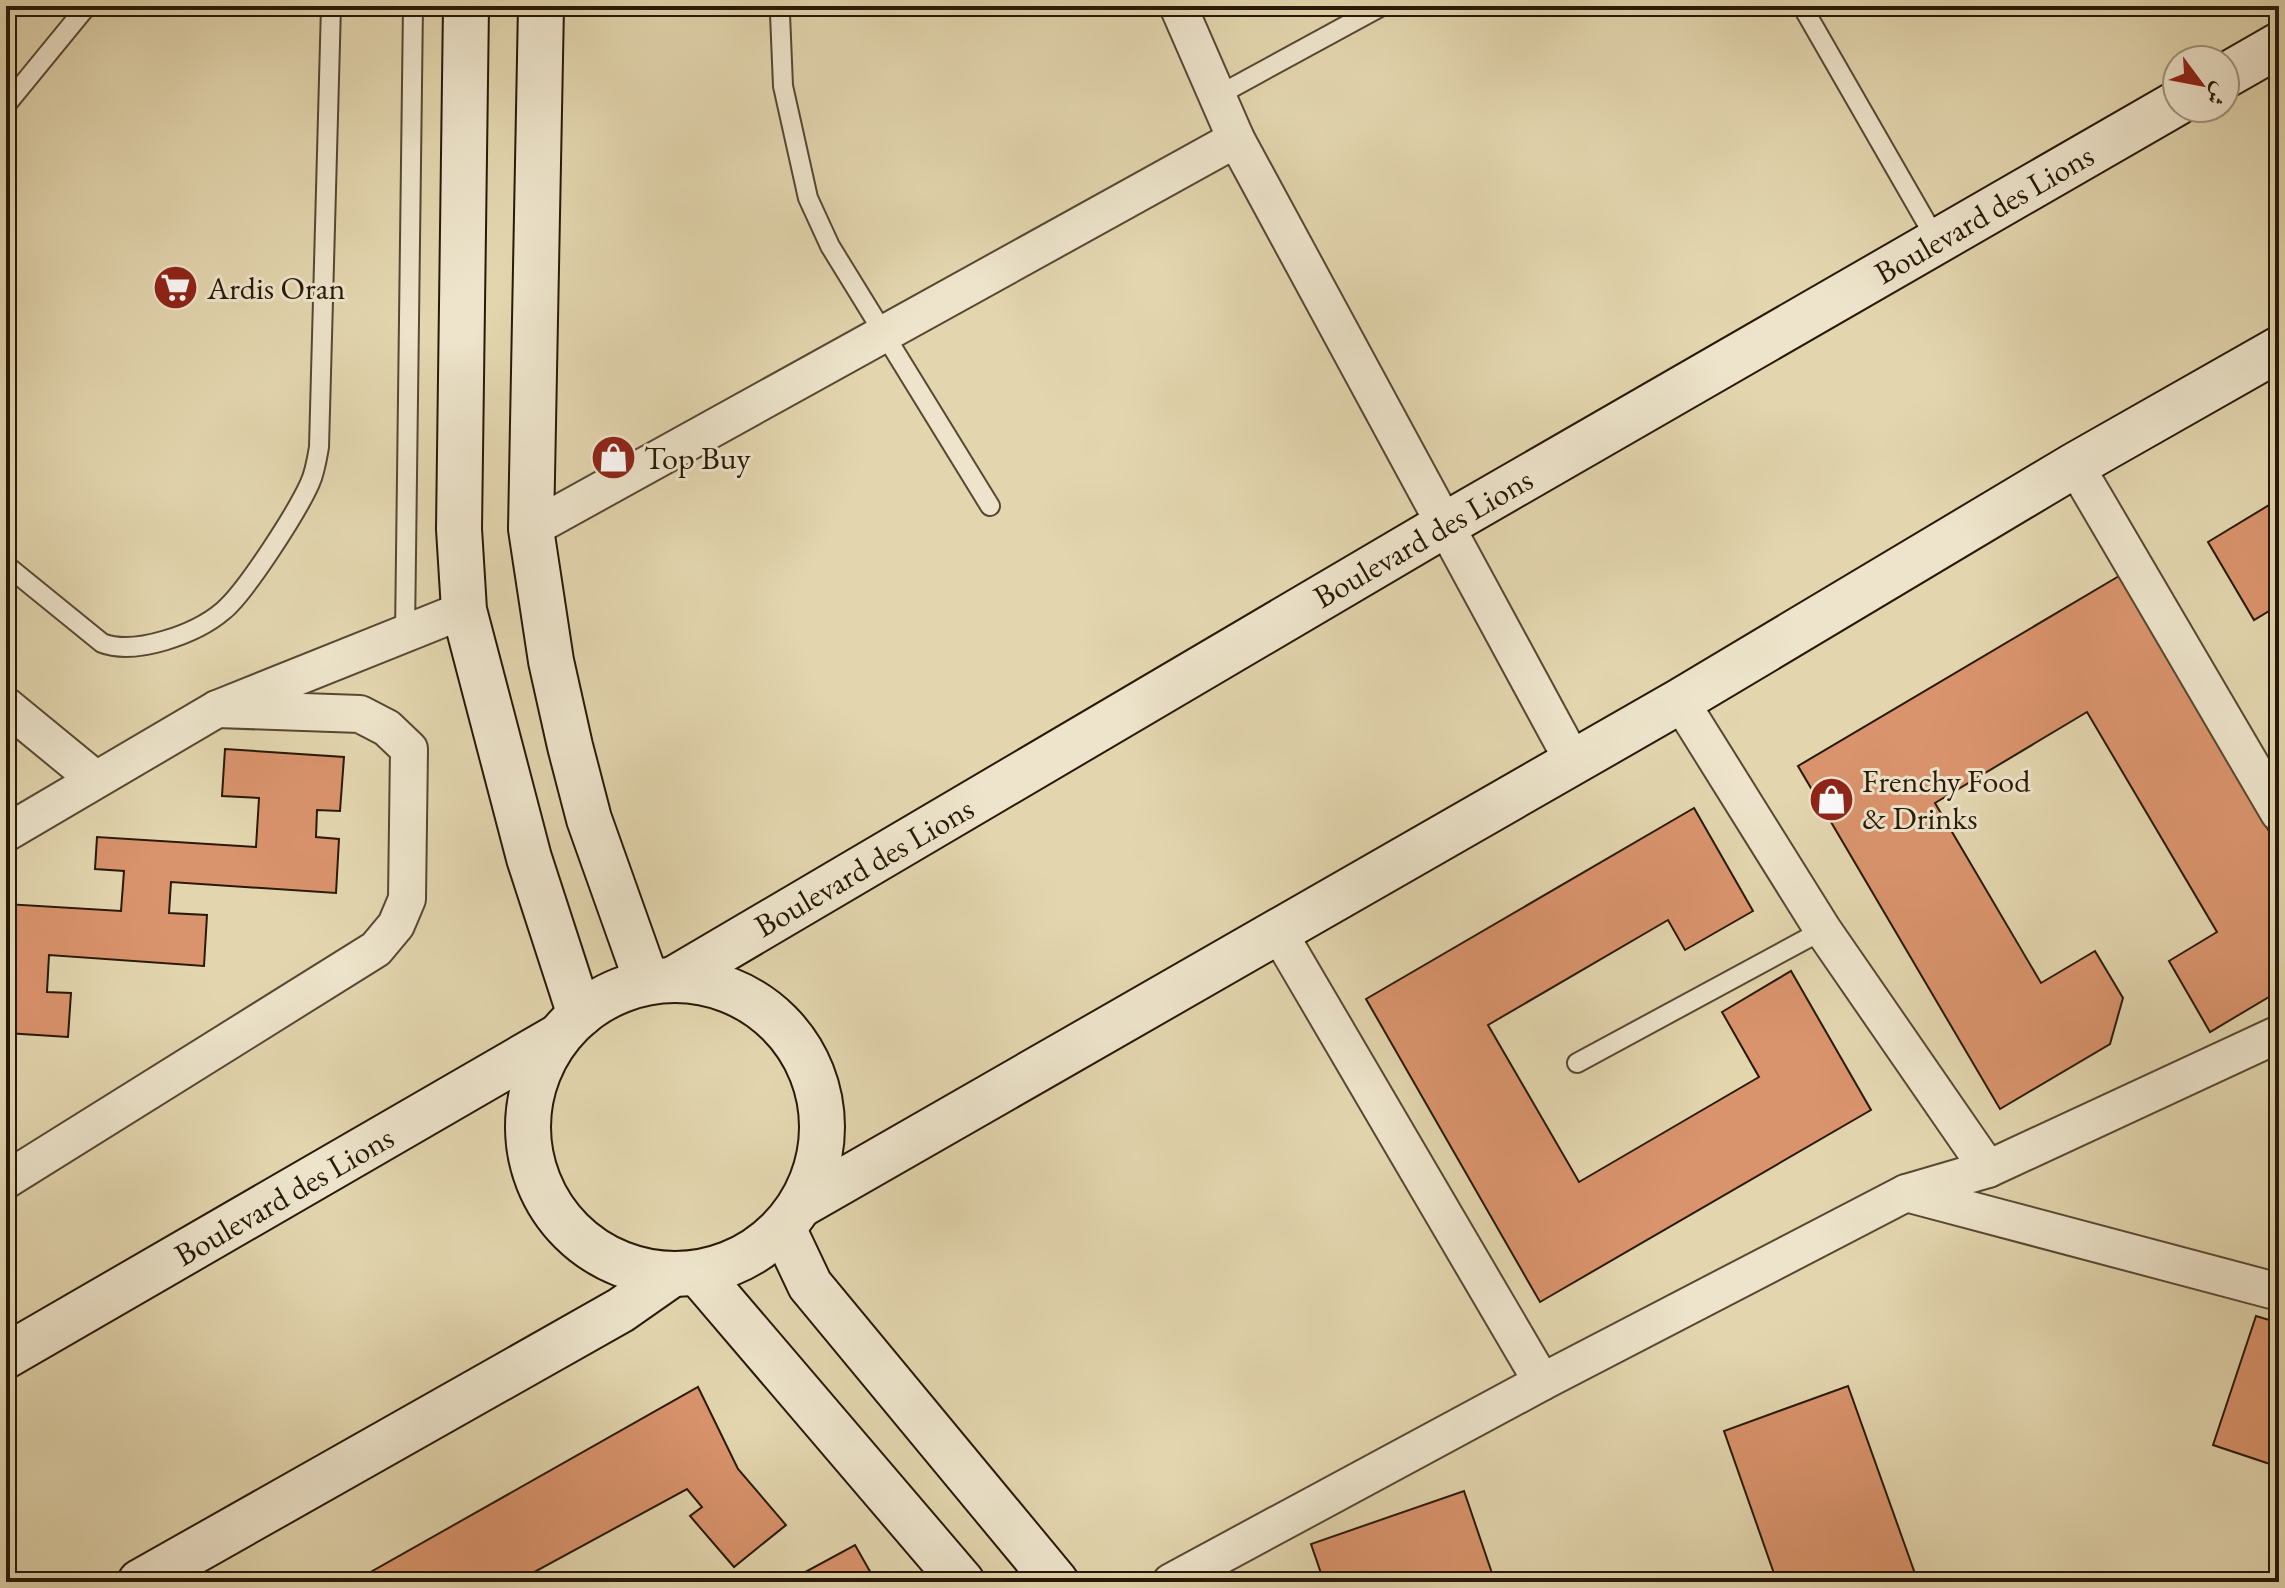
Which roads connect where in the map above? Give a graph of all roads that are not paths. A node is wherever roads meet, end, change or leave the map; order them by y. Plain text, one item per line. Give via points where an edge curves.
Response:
1 (87, 6) edge
2 (331, 6) edge
3 (413, 6) edge
4 (466, 6) edge
5 (541, 6) edge
6 (1178, 6) edge
7 (1382, 6) edge
8 (1802, 6) edge
9 (780, 14) dead end
10 (2279, 45) edge
11 (2241, 67) edge
12 (1217, 96) junction
13 (6, 105) edge
14 (2161, 112) edge
15 (1236, 139) junction
16 (1937, 241) junction
17 (885, 334) junction
18 (2279, 349) edge
19 (2075, 465) junction
20 (990, 506) dead end
21 (1443, 526) junction
22 (531, 529) junction
23 (6, 565) edge
24 (464, 610) junction
25 (405, 633) junction
26 (1680, 701) junction
27 (6, 706) edge
28 (217, 709) junction
29 (1573, 761) junction
30 (95, 779) junction
31 (2279, 813) edge
32 (6, 833) edge
33 (1277, 930) junction
34 (1823, 930) junction
35 (659, 981) junction
36 (570, 1025) junction
37 (2279, 1034) edge
38 (1577, 1063) dead end
39 (1988, 1169) junction
40 (6, 1180) edge
41 (1906, 1193) junction
42 (792, 1216) junction
43 (685, 1274) junction
44 (2279, 1292) edge
45 (6, 1356) edge
46 (1542, 1382) junction
47 (140, 1582) edge
48 (962, 1582) edge
49 (1056, 1582) edge
50 (1171, 1582) edge

1 - 13 lane
2 - 23 lane via 319,447 304,494 222,613 141,648 102,643
3 - 25 lane
4 - 24 main road via 459,529
5 - 22 main road
6 - 12 street
7 - 12 lane
8 - 16 lane
9 - 17 lane via 783,86 808,198 830,246
10 - 11 main road
12 - 15 street
14 - 16 main road, Boulevard des Lions
15 - 17 street
15 - 21 street
16 - 21 main road, Boulevard des Lions
17 - 20 lane
17 - 22 street
18 - 19 main road
19 - 26 main road
19 - 31 street
21 - 29 street
21 - 35 main road, Boulevard des Lions
22 - 35 main road via 551,661 589,819
24 - 25 street
24 - 36 main road
25 - 28 street
26 - 29 main road
26 - 34 street
27 - 30 street
28 - 30 street
28 - 40 street via 360,714 387,728 409,749 407,899 396,925 376,949
29 - 33 main road
30 - 32 street
33 - 42 main road
33 - 46 street
34 - 38 lane
34 - 39 street
35 - 36 main road, Boulevard des Lions via 612,995
35 - 42 main road via 701,982 754,1002 796,1042 819,1094 821,1151
36 - 43 main road via 545,1057 529,1109 532,1164 541,1190 573,1234 594,1251 644,1272
36 - 45 main road, Boulevard des Lions
37 - 39 street
39 - 41 street
41 - 44 street
41 - 46 street
42 - 43 main road via 745,1258
42 - 49 main road via 810,1285
43 - 47 main road
43 - 48 main road
46 - 50 street

